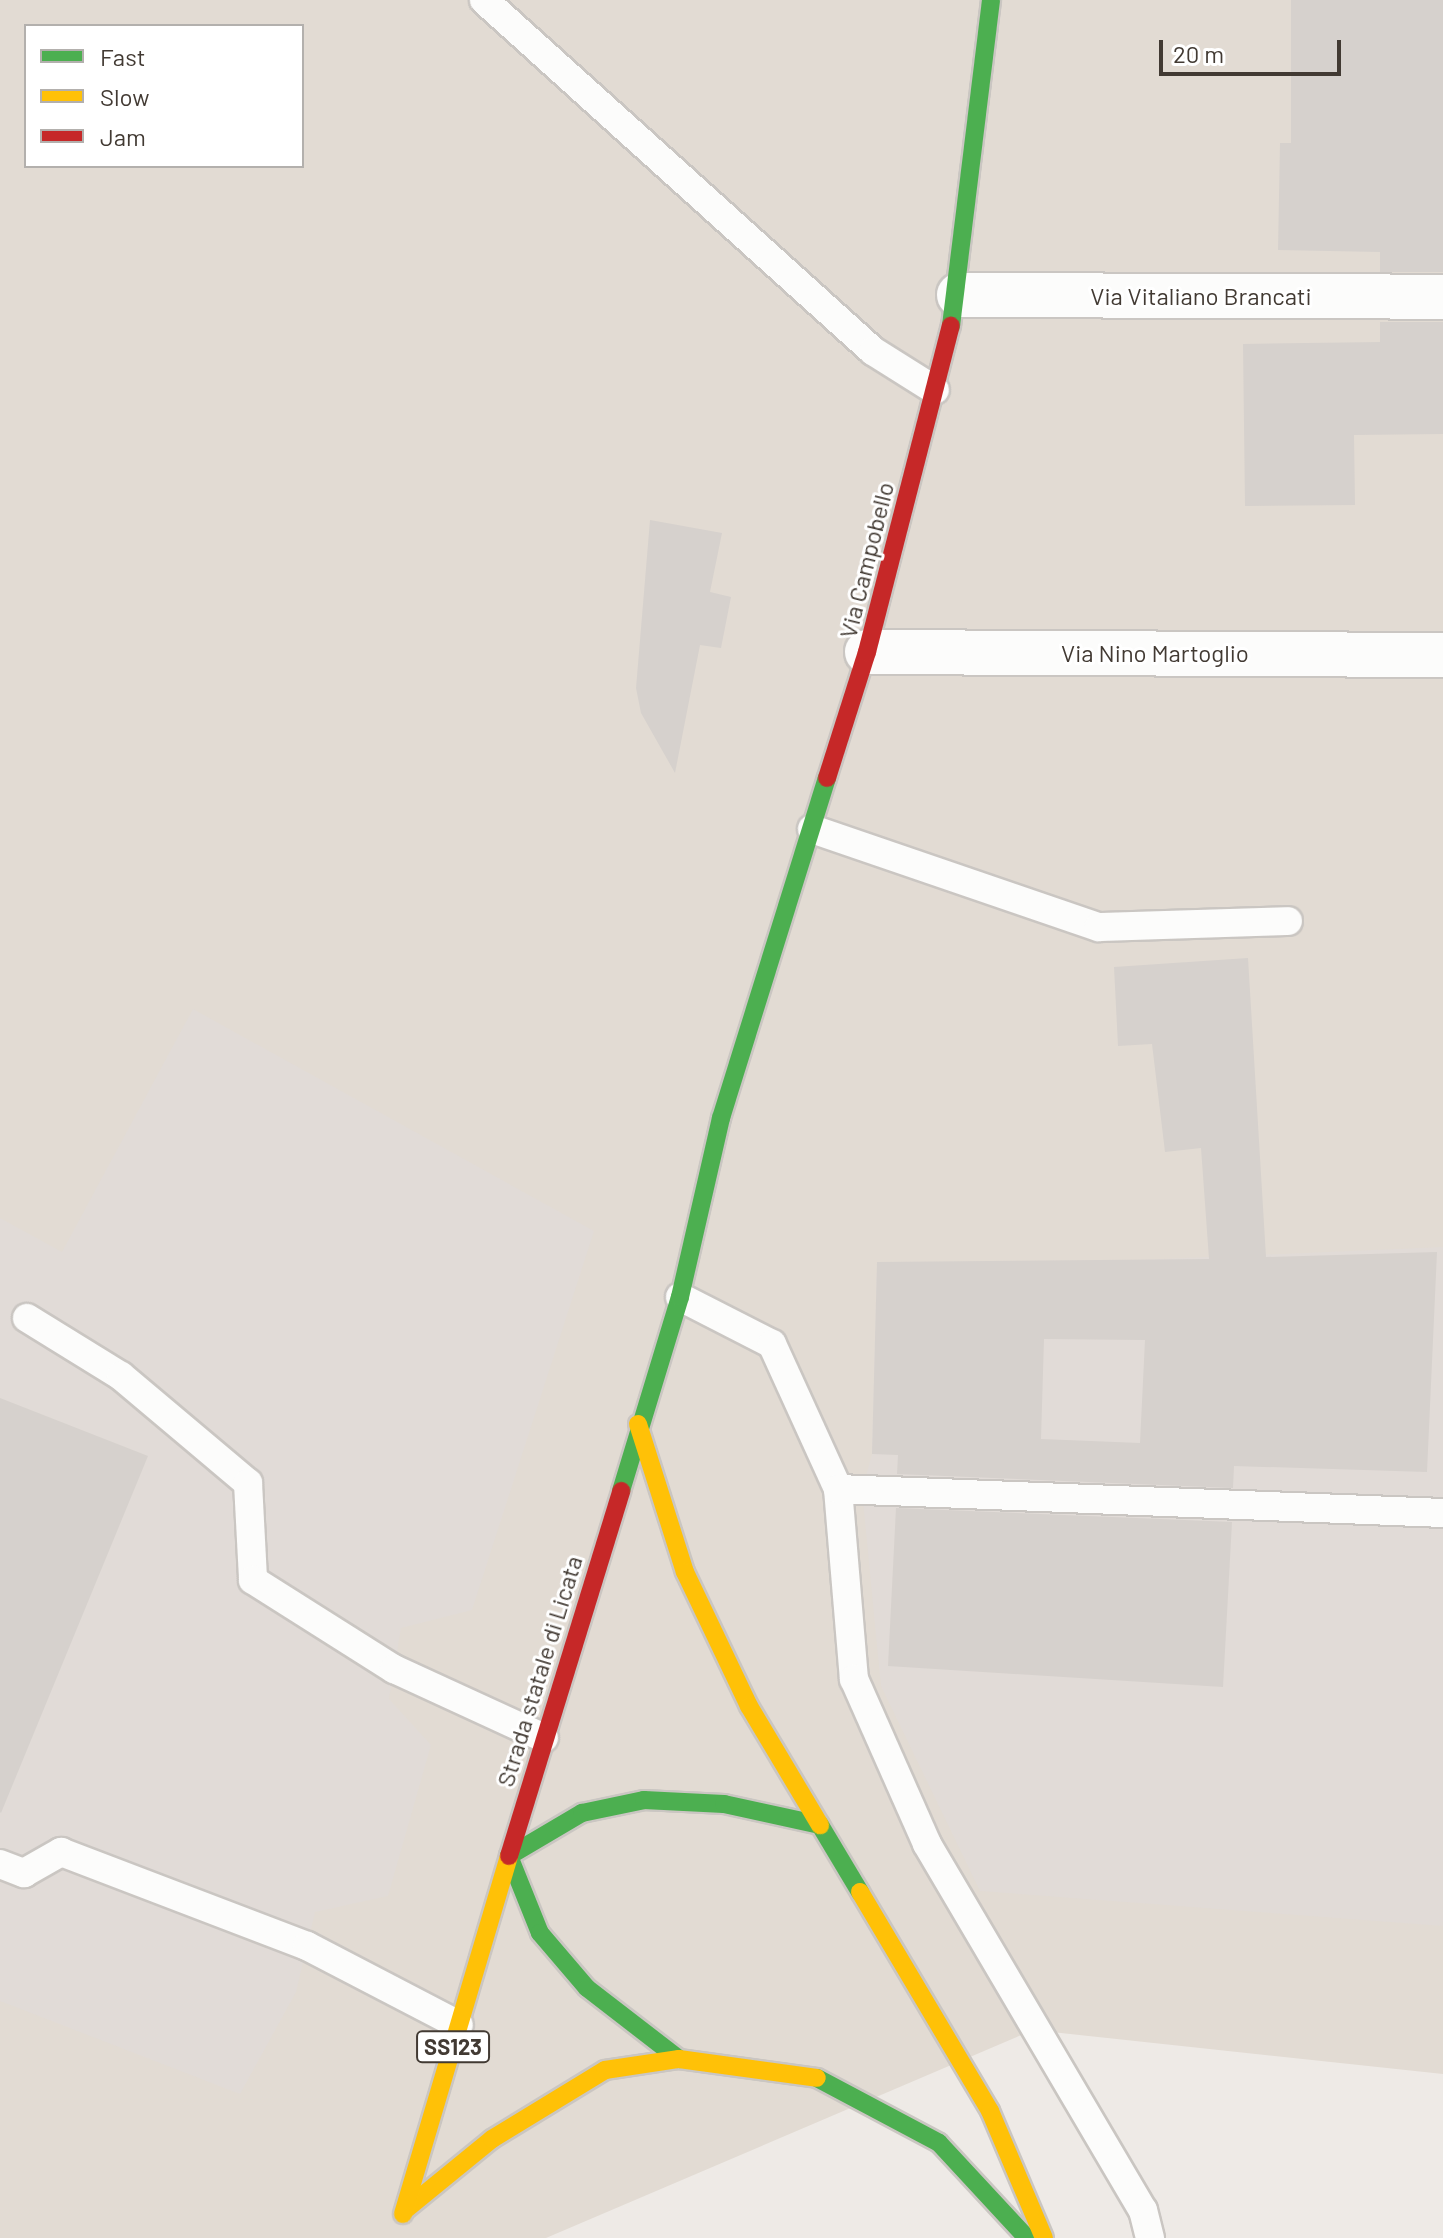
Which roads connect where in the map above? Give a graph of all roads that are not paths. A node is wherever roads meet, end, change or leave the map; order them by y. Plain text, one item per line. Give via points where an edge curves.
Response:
1 (484, 0) edge
2 (991, 0) edge
3 (959, 295) junction
4 (1443, 297) edge
5 (935, 390) junction
6 (867, 652) junction
7 (1443, 655) edge
8 (812, 829) junction
9 (1288, 921) dead end
10 (721, 1118) joint
11 (680, 1297) junction
12 (27, 1318) dead end
13 (638, 1424) junction
14 (838, 1489) junction
15 (1443, 1513) edge
16 (544, 1738) junction
17 (820, 1825) junction
18 (509, 1856) junction
19 (0, 1864) edge
20 (459, 2025) junction
21 (679, 2059) junction
22 (405, 2210) junction
23 (397, 2238) edge
24 (1027, 2238) edge
25 (1044, 2238) edge
26 (1150, 2238) edge

1 - 5 lane via 873,351
2 - 3 main road, Via Campobello
3 - 4 street, Via Vitaliano Brancati
3 - 5 main road, Via Campobello
5 - 6 main road, Via Campobello
6 - 7 street, Via Nino Martoglio
6 - 8 main road, Via Campobello
8 - 9 lane via 1099,927
8 - 10 main road, Via Campobello
10 - 11 main road, Strada statale di Licata / SS123
11 - 13 main road, Strada statale di Licata / SS123
11 - 14 lane via 772,1344
12 - 16 lane via 121,1376 248,1483 253,1580 394,1669
13 - 16 main road, Strada statale di Licata / SS123
13 - 17 main road via 685,1572 749,1706
14 - 15 lane
14 - 26 lane via 854,1679 927,1844 1143,2210
16 - 18 main road, Strada statale di Licata / SS123
17 - 18 main road via 724,1804 644,1800 582,1813
17 - 25 main road via 990,2111
18 - 20 main road, Strada statale di Licata / SS123
18 - 21 main road via 540,1933 587,1988
19 - 20 lane via 24,1873 61,1852 307,1946
20 - 22 main road, Strada statale di Licata / SS123
21 - 22 main road via 605,2070 492,2139
21 - 24 main road via 818,2078 939,2143
22 - 23 main road, Strada statale di Licata / SS123

